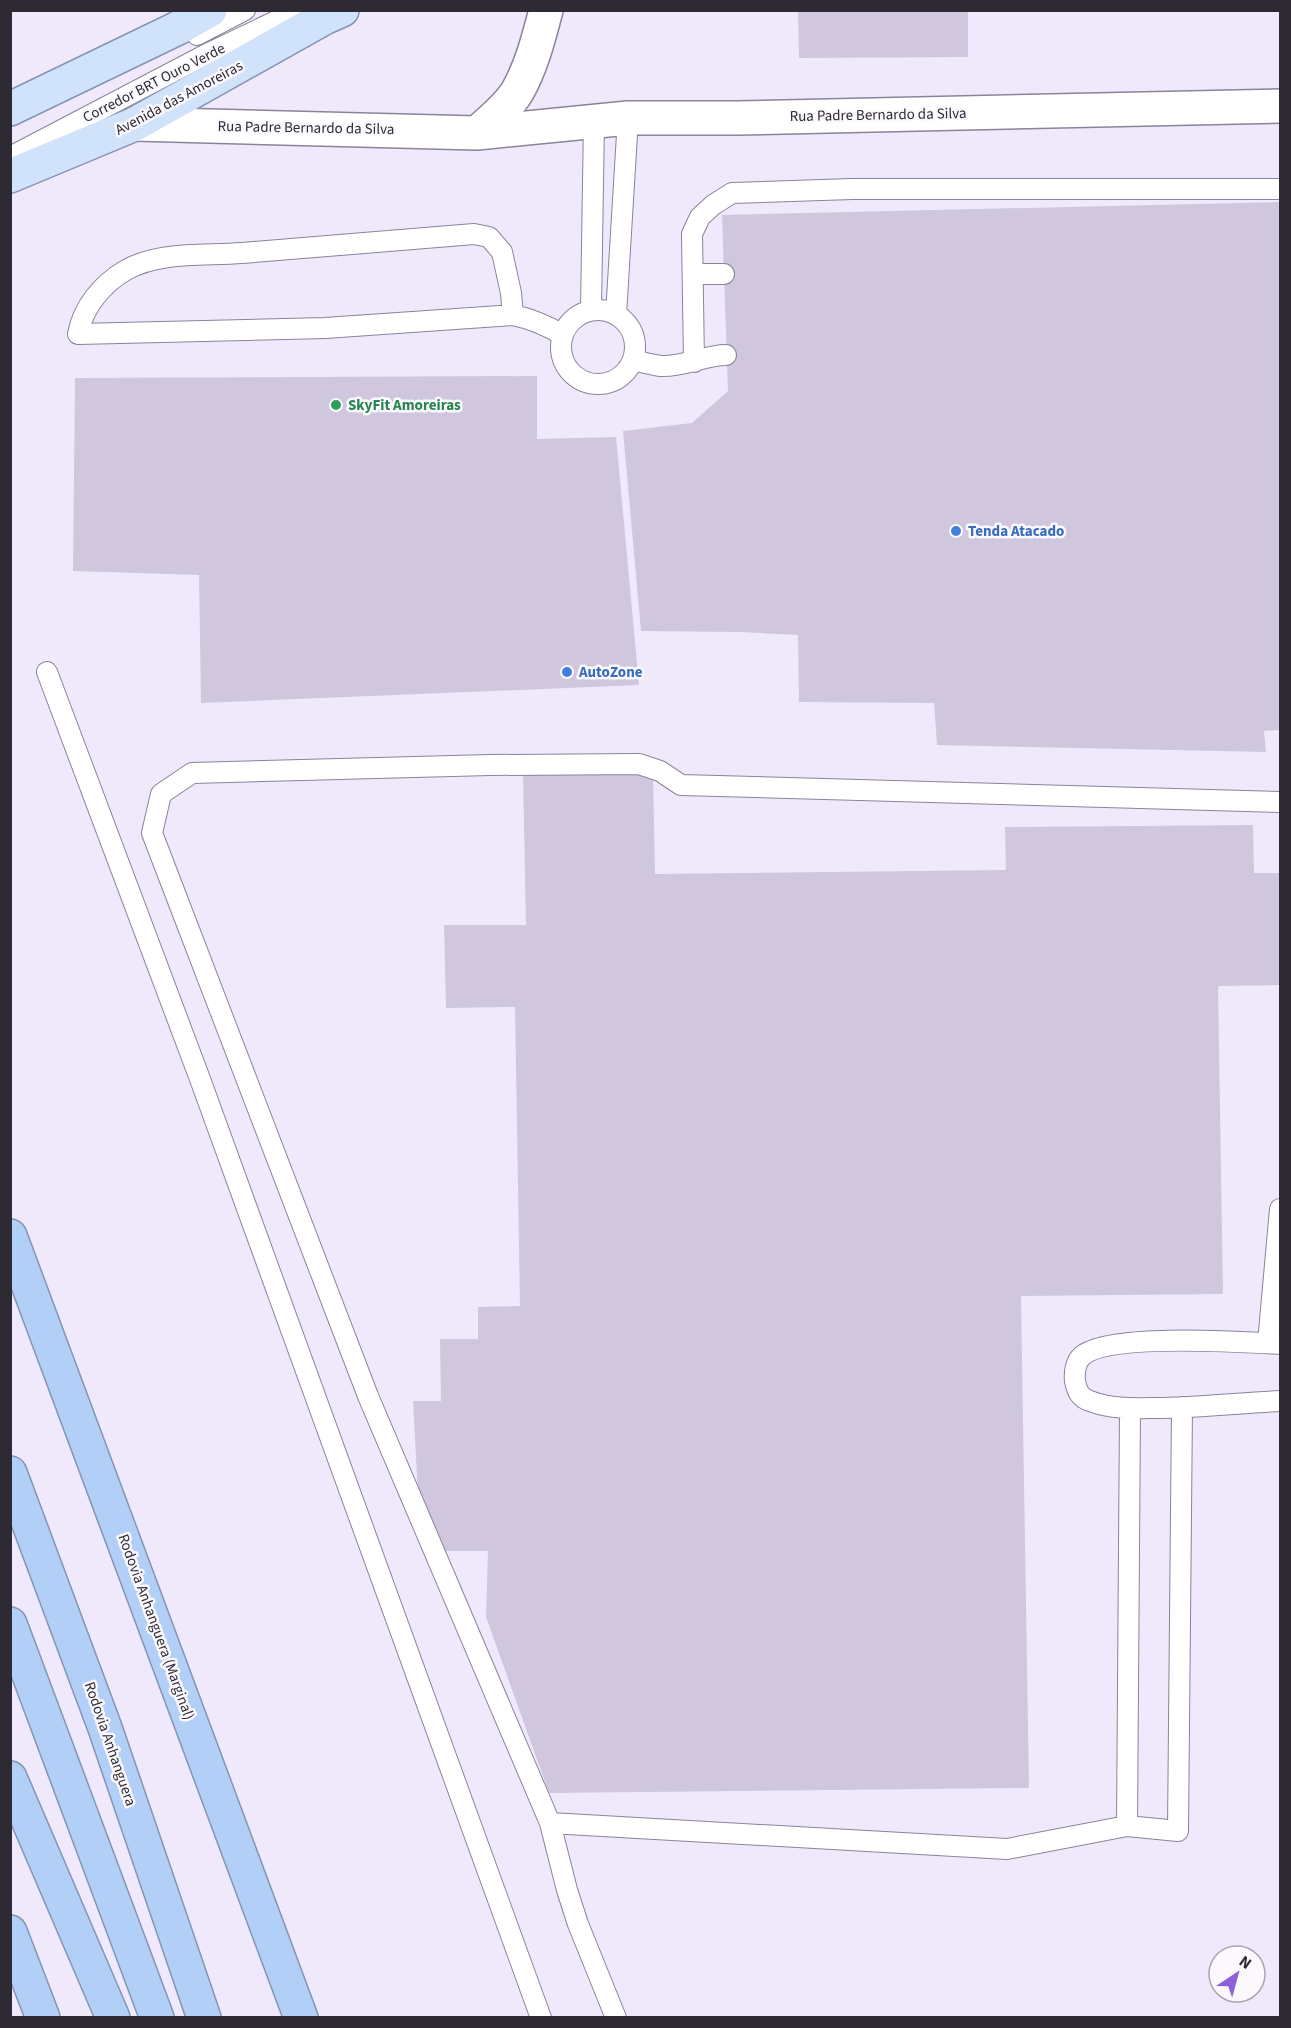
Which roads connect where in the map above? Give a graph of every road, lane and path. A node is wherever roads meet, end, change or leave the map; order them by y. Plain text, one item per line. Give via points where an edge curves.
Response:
1 (210, 10) edge
2 (245, 10) edge
3 (299, 10) edge
4 (342, 10) edge
5 (546, 10) edge
6 (1281, 106) edge
7 (10, 109) edge
8 (628, 118) junction
9 (594, 120) junction
10 (10, 123) edge
11 (135, 124) junction
12 (477, 133) junction
13 (10, 157) edge
14 (10, 176) edge
15 (1281, 189) edge
16 (693, 274) junction
17 (724, 274) dead end
18 (591, 310) junction
19 (513, 315) junction
20 (616, 315) junction
21 (563, 335) junction
22 (726, 355) dead end
23 (633, 360) junction
24 (694, 362) junction
25 (46, 672) dead end
26 (1281, 802) edge
27 (1281, 1209) edge
28 (10, 1236) edge
29 (1274, 1343) edge
30 (1281, 1401) edge
31 (1182, 1407) junction
32 (1130, 1409) junction
33 (10, 1473) edge
34 (10, 1624) edge
35 (10, 1778) edge
36 (550, 1823) junction
37 (1127, 1826) junction
38 (10, 1932) edge
39 (43, 2018) edge
40 (113, 2018) edge
41 (157, 2018) edge
42 (204, 2018) edge
43 (301, 2018) edge
44 (541, 2018) edge
45 (616, 2018) edge

1 - 7 main road
2 - 10 lane, Corredor BRT Ouro Verde
3 - 13 lane, Corredor BRT Ouro Verde
4 - 11 main road, Avenida das Amoreiras
5 - 12 street via 517,92
6 - 8 street, Rua Padre Bernardo da Silva
8 - 9 street, Rua Padre Bernardo da Silva
8 - 20 lane
9 - 12 street, Rua Padre Bernardo da Silva
9 - 18 lane
11 - 12 street, Rua Padre Bernardo da Silva
11 - 14 main road, Avenida das Amoreiras
15 - 16 lane via 852,189 732,193 700,217 692,234
16 - 17 lane
16 - 24 lane
18 - 20 lane
18 - 21 lane via 579,315
19 - 19 lane via 325,328 78,334 85,309 104,288 126,270 161,258 474,234 489,237 502,252
19 - 21 lane via 544,324
20 - 23 lane via 633,334
21 - 23 lane via 563,360 580,380 598,384 617,380
22 - 24 lane
23 - 24 lane via 662,366
25 - 44 lane via 200,1079
26 - 36 lane via 681,785 660,771 639,764 192,773 161,794 152,832 368,1396
27 - 29 lane
28 - 43 highway, Rodovia Anhanguera (Marginal)
29 - 32 lane via 1120,1343 1082,1356 1076,1363 1074,1377 1082,1398
30 - 31 lane
31 - 32 lane
31 - 37 lane via 1178,1831
32 - 37 lane
33 - 42 highway, Rodovia Anhanguera via 105,1728
34 - 41 highway
35 - 40 highway
36 - 37 lane via 1007,1849
36 - 45 lane via 578,1924
38 - 39 highway

